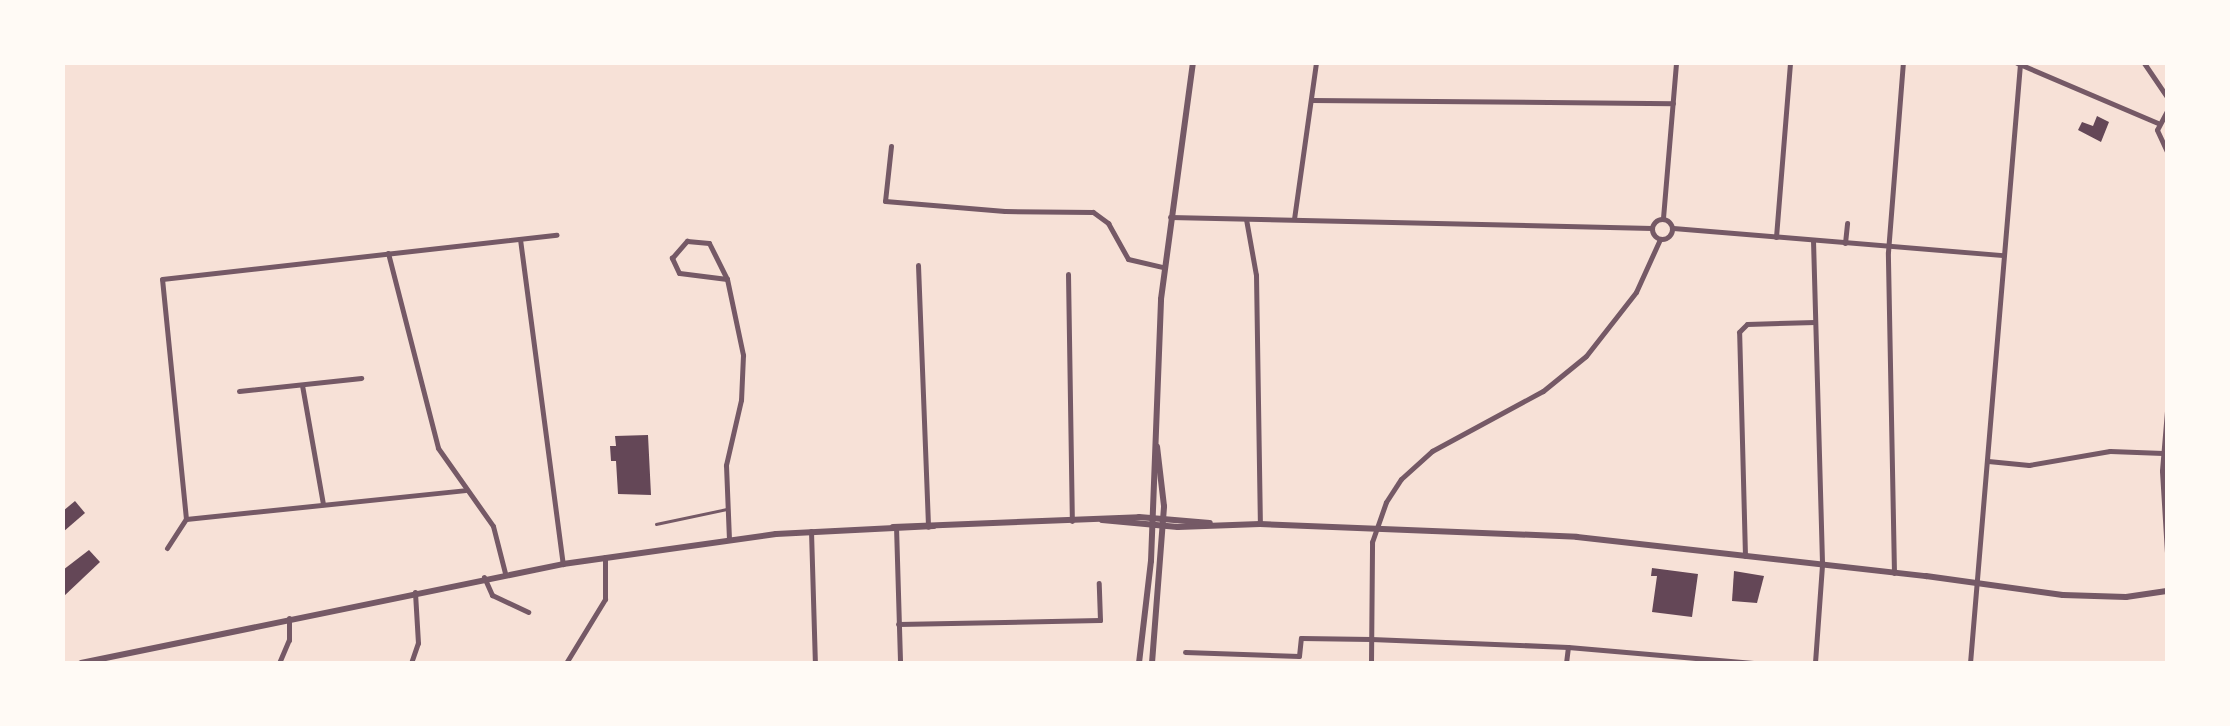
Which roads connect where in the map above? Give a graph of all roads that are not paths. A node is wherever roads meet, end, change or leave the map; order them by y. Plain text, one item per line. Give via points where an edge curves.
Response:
1 (1193, 63) edge
2 (1316, 63) edge
3 (1676, 63) edge
4 (1790, 63) edge
5 (1903, 63) edge
6 (2144, 63) edge
7 (2018, 64) edge
8 (2167, 97) edge
9 (1311, 100) junction
10 (1673, 103) junction
11 (2167, 111) edge
12 (2158, 123) junction
13 (891, 146) dead end
14 (2167, 151) edge
15 (1171, 218) junction
16 (1663, 218) junction
17 (1246, 219) junction
18 (1294, 219) junction
19 (1847, 223) dead end
20 (1652, 228) junction
21 (1672, 228) junction
22 (557, 235) dead end
23 (1776, 237) junction
24 (520, 239) junction
25 (1660, 239) junction
26 (1813, 240) junction
27 (1845, 243) junction
28 (1888, 246) junction
29 (388, 253) junction
30 (2003, 255) junction
31 (918, 265) dead end
32 (1164, 267) junction
33 (1068, 274) dead end
34 (727, 279) junction
35 (1815, 322) junction
36 (361, 378) dead end
37 (302, 385) junction
38 (239, 391) dead end
39 (2167, 411) edge
40 (1156, 438) junction
41 (2163, 453) junction
42 (1988, 461) junction
43 (465, 490) junction
44 (323, 504) junction
45 (727, 509) junction
46 (1152, 518) junction
47 (1164, 518) junction
48 (186, 519) junction
49 (1102, 520) junction
50 (1072, 521) junction
51 (656, 524) dead end
52 (1215, 524) junction
53 (1260, 524) junction
54 (930, 526) junction
55 (1152, 526) junction
56 (1164, 527) junction
57 (896, 528) junction
58 (1375, 528) junction
59 (811, 531) junction
60 (729, 540) junction
61 (167, 548) dead end
62 (2167, 552) edge
63 (1745, 556) junction
64 (605, 557) junction
65 (563, 564) junction
66 (1822, 565) junction
67 (505, 573) junction
68 (1894, 573) junction
69 (484, 577) junction
70 (1099, 583) dead end
71 (1976, 583) junction
72 (2167, 591) edge
73 (415, 592) junction
74 (528, 612) dead end
75 (289, 618) junction
76 (898, 624) junction
77 (1371, 639) junction
78 (1567, 647) junction
79 (1185, 652) dead end
80 (81, 663) edge
81 (279, 663) edge
82 (411, 663) edge
83 (566, 663) edge
84 (815, 663) edge
85 (900, 663) edge
86 (1139, 663) edge
87 (1152, 663) edge
88 (1371, 663) edge
89 (1566, 663) edge
90 (1744, 663) edge
91 (1756, 663) edge
92 (1815, 663) edge
93 (1970, 663) edge

1 - 15 street
2 - 9 street
3 - 10 street
4 - 23 street
5 - 28 street
6 - 8 street
7 - 12 street
7 - 30 street
9 - 10 street
9 - 18 street
10 - 16 street
11 - 12 street
12 - 14 street via 2157,136
13 - 32 street via 885,201 1005,211 1093,212 1108,223 1128,259
15 - 17 street
15 - 32 street
16 - 20 street
16 - 21 street
17 - 18 street
17 - 53 street via 1256,275
18 - 20 street
19 - 27 street
20 - 25 street
21 - 23 street
21 - 25 street via 1669,236
22 - 24 street
23 - 26 street
24 - 29 street
24 - 65 street
25 - 58 street via 1636,292 1586,356 1543,391 1413,466 1386,502
26 - 27 street
26 - 35 street
27 - 28 street
28 - 30 street
28 - 68 street
29 - 43 street via 438,448
29 - 48 street via 161,280
30 - 42 street
31 - 54 street
32 - 40 street
33 - 50 street
34 - 34 street via 713,247 704,241 687,241 673,257 679,273 686,277
34 - 45 street via 743,358 741,400 726,465
35 - 63 street via 1747,324 1739,332
35 - 66 street
36 - 37 street
37 - 38 street
37 - 44 street
39 - 41 street
40 - 46 street
40 - 47 street via 1164,481
41 - 42 street via 2110,451 2029,465
41 - 62 street
42 - 71 street
43 - 44 street
43 - 67 street via 493,526
44 - 48 street
45 - 51 lane
45 - 60 street
46 - 47 street
46 - 49 street
46 - 55 street
47 - 52 street
47 - 56 street
48 - 61 street
49 - 50 street
49 - 55 street
50 - 54 street
52 - 53 street
52 - 56 street
53 - 58 street
54 - 57 street
55 - 56 street
55 - 86 street via 1148,606
56 - 87 street
57 - 59 street
57 - 76 street
58 - 63 street via 1577,537
58 - 77 street
59 - 60 street
59 - 84 street
60 - 64 street
63 - 66 street
64 - 65 street
64 - 83 street via 605,599
65 - 67 street
66 - 68 street
66 - 92 street
67 - 69 street
68 - 71 street
69 - 73 street
69 - 74 street via 492,595
70 - 76 street via 1100,620
71 - 72 street via 2097,598
71 - 93 street
73 - 75 street
73 - 82 street via 418,643
75 - 80 street
75 - 81 street via 289,640
76 - 85 street
77 - 78 street
77 - 79 street via 1301,638 1299,656
77 - 88 street
78 - 89 street
78 - 90 street
90 - 91 street

